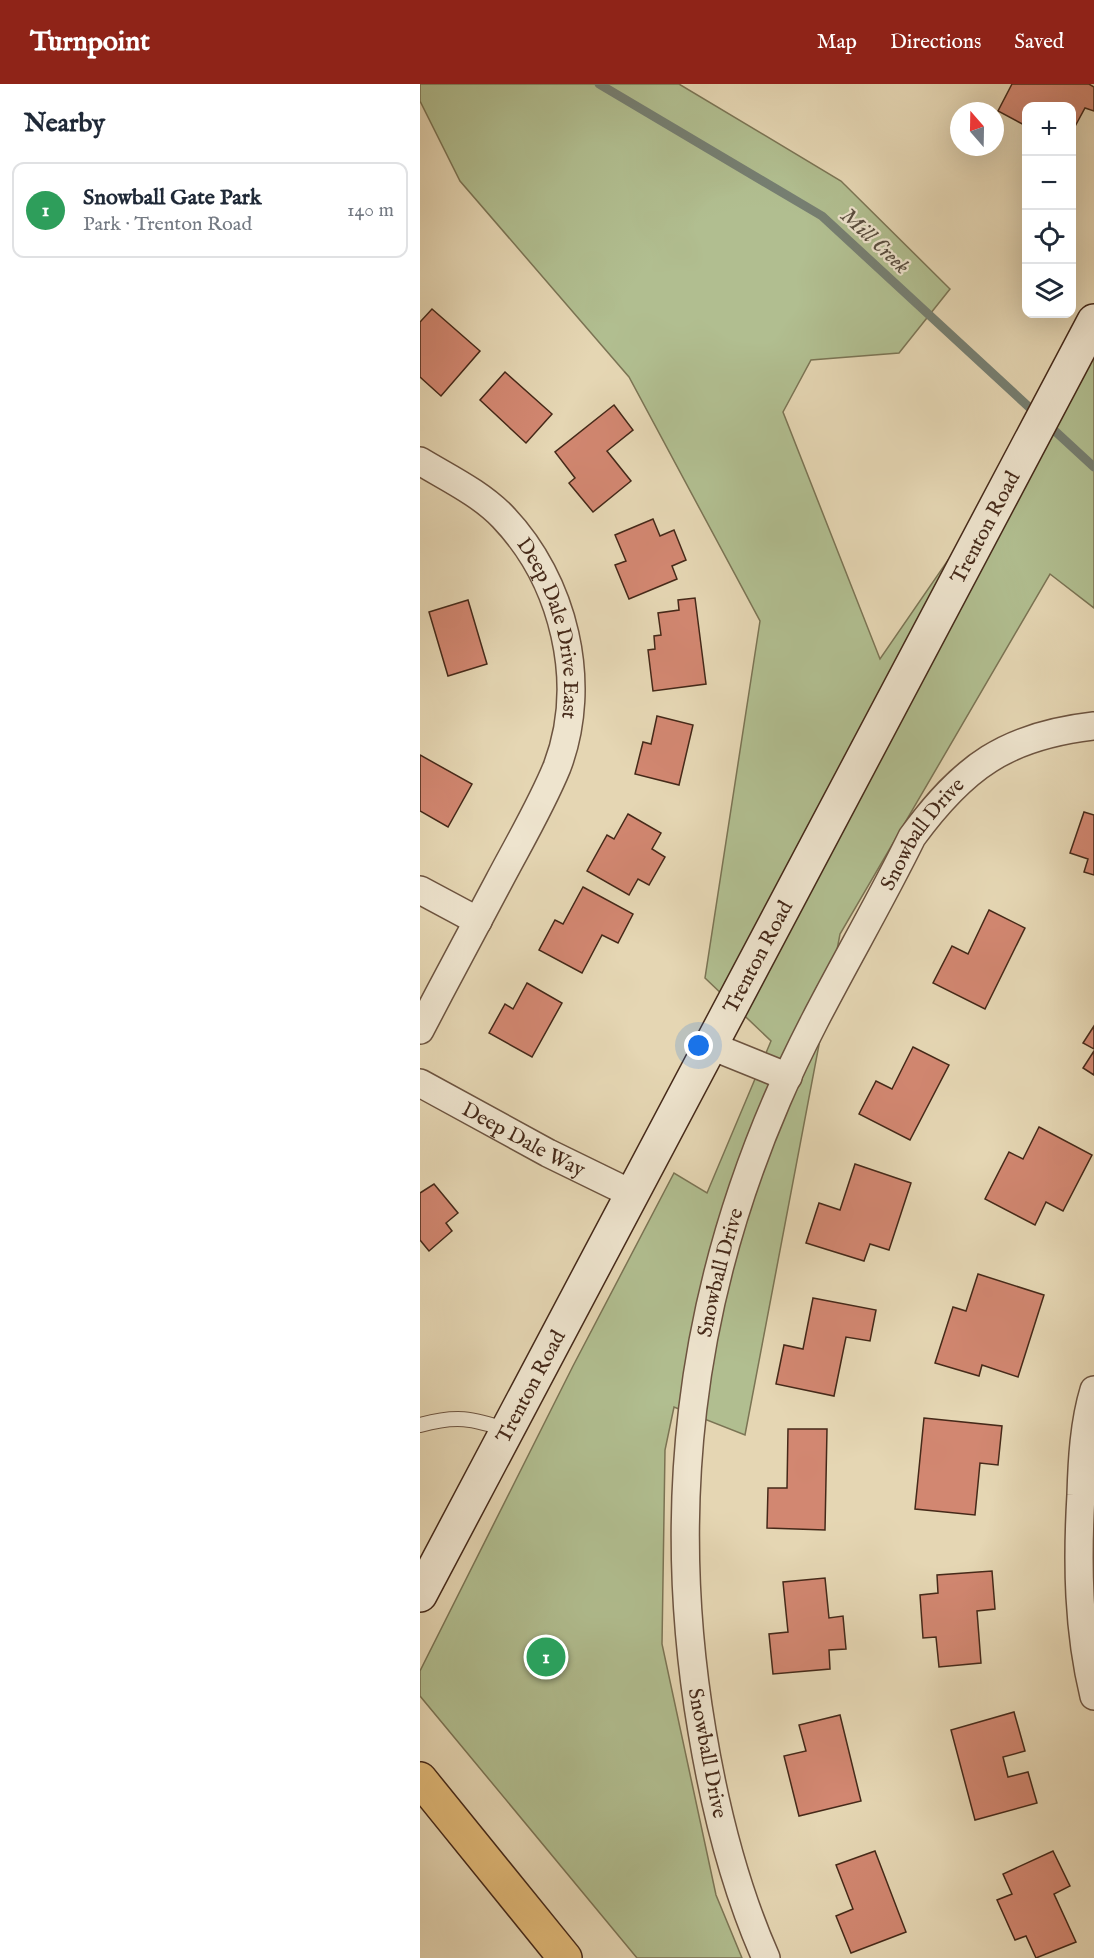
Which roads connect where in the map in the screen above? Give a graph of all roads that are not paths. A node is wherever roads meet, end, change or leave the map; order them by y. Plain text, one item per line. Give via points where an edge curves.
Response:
1 (1094, 321) edge
2 (420, 461) edge
3 (1094, 726) edge
4 (420, 890) edge
5 (478, 921) junction
6 (420, 1030) edge
7 (709, 1045) junction
8 (788, 1077) junction
9 (420, 1083) edge
10 (630, 1193) junction
11 (1094, 1390) edge
12 (420, 1425) edge
13 (507, 1430) junction
14 (420, 1595) edge
15 (1094, 1696) edge
16 (420, 1779) edge
17 (565, 1958) edge
18 (766, 1958) edge

1 - 7 main road, Trenton Road
2 - 5 street, Deep Dale Drive East via 483,499 503,517 543,574 568,650 571,697 557,765
3 - 8 street, Snowball Drive via 1041,736 1007,748 970,770 941,798 912,837
4 - 5 street
5 - 6 street, Deep Dale Drive East
7 - 8 street
7 - 10 main road, Trenton Road
8 - 18 street, Snowball Drive via 760,1141 728,1236 708,1317 691,1412 683,1520 694,1686 711,1784 731,1864
9 - 10 street, Deep Dale Way
10 - 13 main road, Trenton Road
11 - 15 street via 1083,1455 1077,1558 1082,1627
12 - 13 lane via 470,1418
13 - 14 main road, Trenton Road via 433,1559
16 - 17 main road

